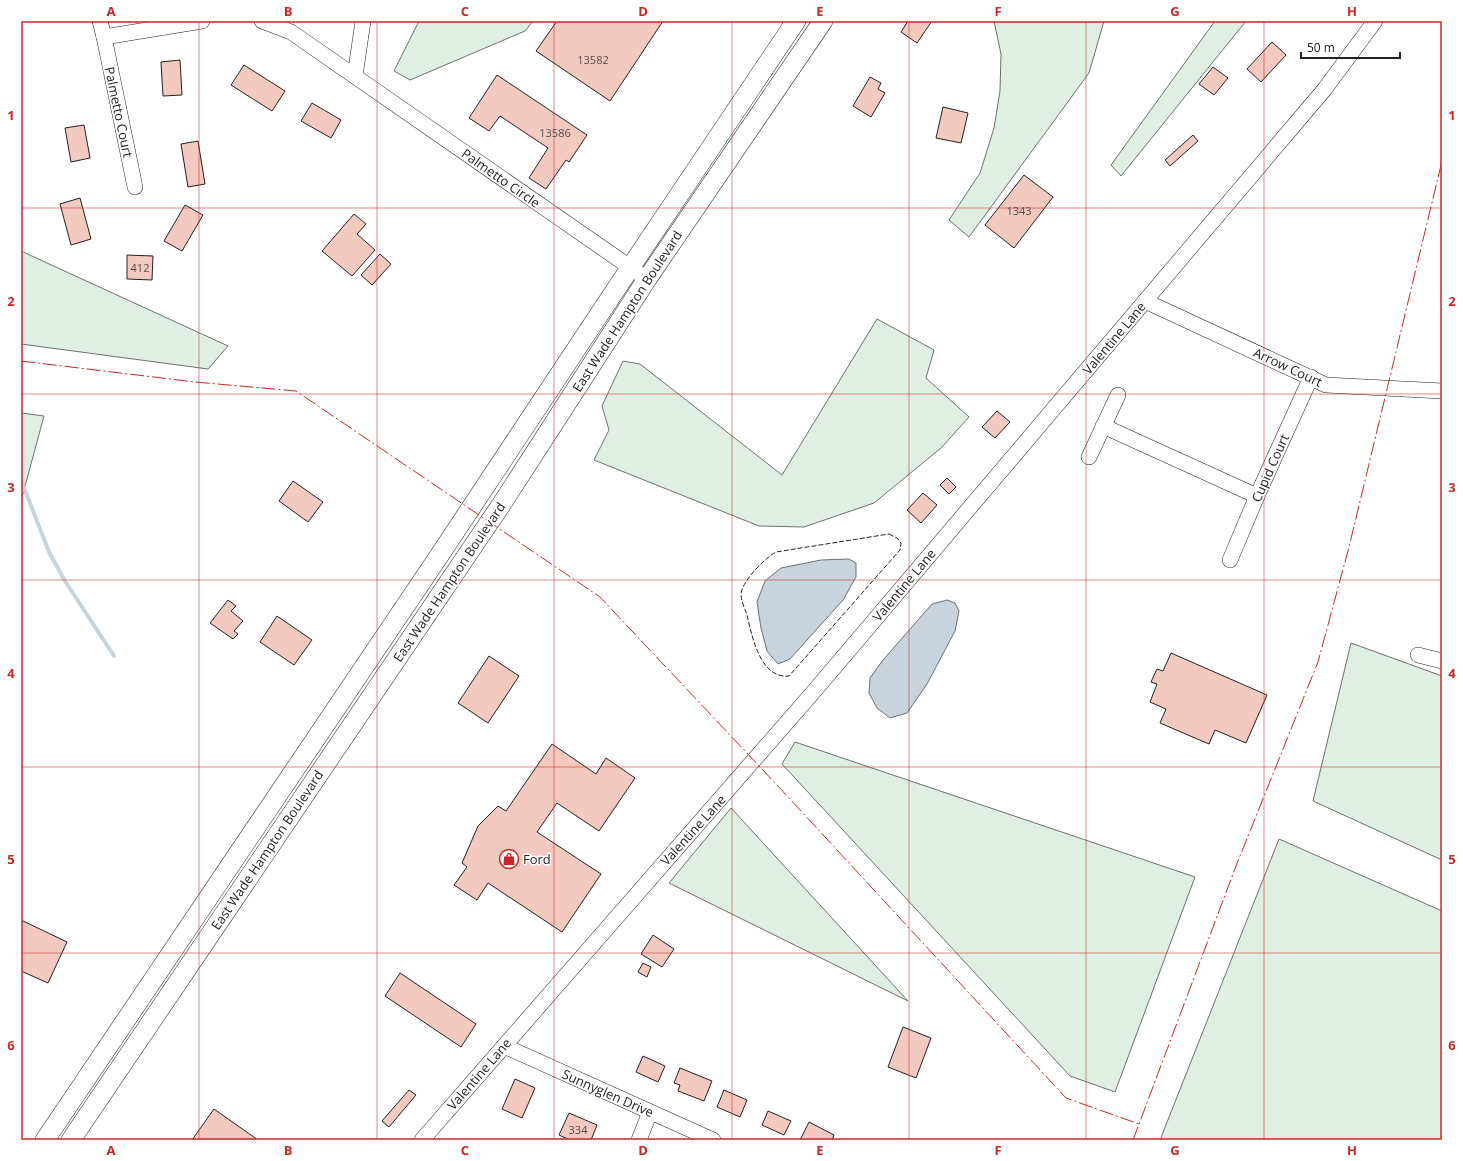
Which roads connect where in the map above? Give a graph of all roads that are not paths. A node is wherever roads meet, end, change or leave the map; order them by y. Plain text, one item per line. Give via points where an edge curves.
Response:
1 (100, 21) edge
2 (202, 21) edge
3 (262, 21) edge
4 (363, 21) edge
5 (796, 21) edge
6 (823, 21) edge
7 (1375, 21) edge
8 (104, 37) junction
9 (355, 76) junction
10 (722, 131) junction
11 (739, 144) junction
12 (135, 187) dead end
13 (665, 215) junction
14 (682, 227) junction
15 (630, 268) junction
16 (647, 279) junction
17 (1145, 301) junction
18 (1311, 377) junction
19 (1442, 391) edge
20 (1118, 395) dead end
21 (1103, 426) junction
22 (1089, 456) dead end
23 (1257, 496) junction
24 (1230, 560) dead end
25 (1418, 655) dead end
26 (1442, 661) edge
27 (154, 978) junction
28 (172, 991) junction
29 (504, 1046) junction
30 (650, 1112) junction
31 (45, 1140) edge
32 (71, 1140) edge
33 (422, 1140) edge
34 (638, 1140) edge
35 (712, 1140) edge

1 - 8 street
2 - 8 street
3 - 9 street, Palmetto Circle via 292,32
4 - 9 street
5 - 10 main road, East Wade Hampton Boulevard
6 - 11 main road, East Wade Hampton Boulevard
7 - 17 street, Valentine Lane via 1324,90
8 - 12 street, Palmetto Court
9 - 15 street, Palmetto Circle
10 - 11 main road
10 - 13 main road, East Wade Hampton Boulevard
11 - 14 main road, East Wade Hampton Boulevard
13 - 14 main road
13 - 15 main road, East Wade Hampton Boulevard
14 - 16 main road, East Wade Hampton Boulevard
15 - 16 street, Palmetto Circle
15 - 27 main road, East Wade Hampton Boulevard
16 - 28 main road, East Wade Hampton Boulevard via 501,505
17 - 18 street, Arrow Court
17 - 29 street, Valentine Lane via 797,711
18 - 19 street, Arrow Court via 1326,385
18 - 23 street, Cupid Court
20 - 21 street
21 - 22 street
21 - 23 street
23 - 24 street, Cupid Court
25 - 26 street
27 - 28 main road
27 - 31 main road, East Wade Hampton Boulevard
28 - 32 main road, East Wade Hampton Boulevard
29 - 30 street, Sunnyglen Drive
29 - 33 street, Valentine Lane
30 - 34 street
30 - 35 street, Sunnyglen Drive

